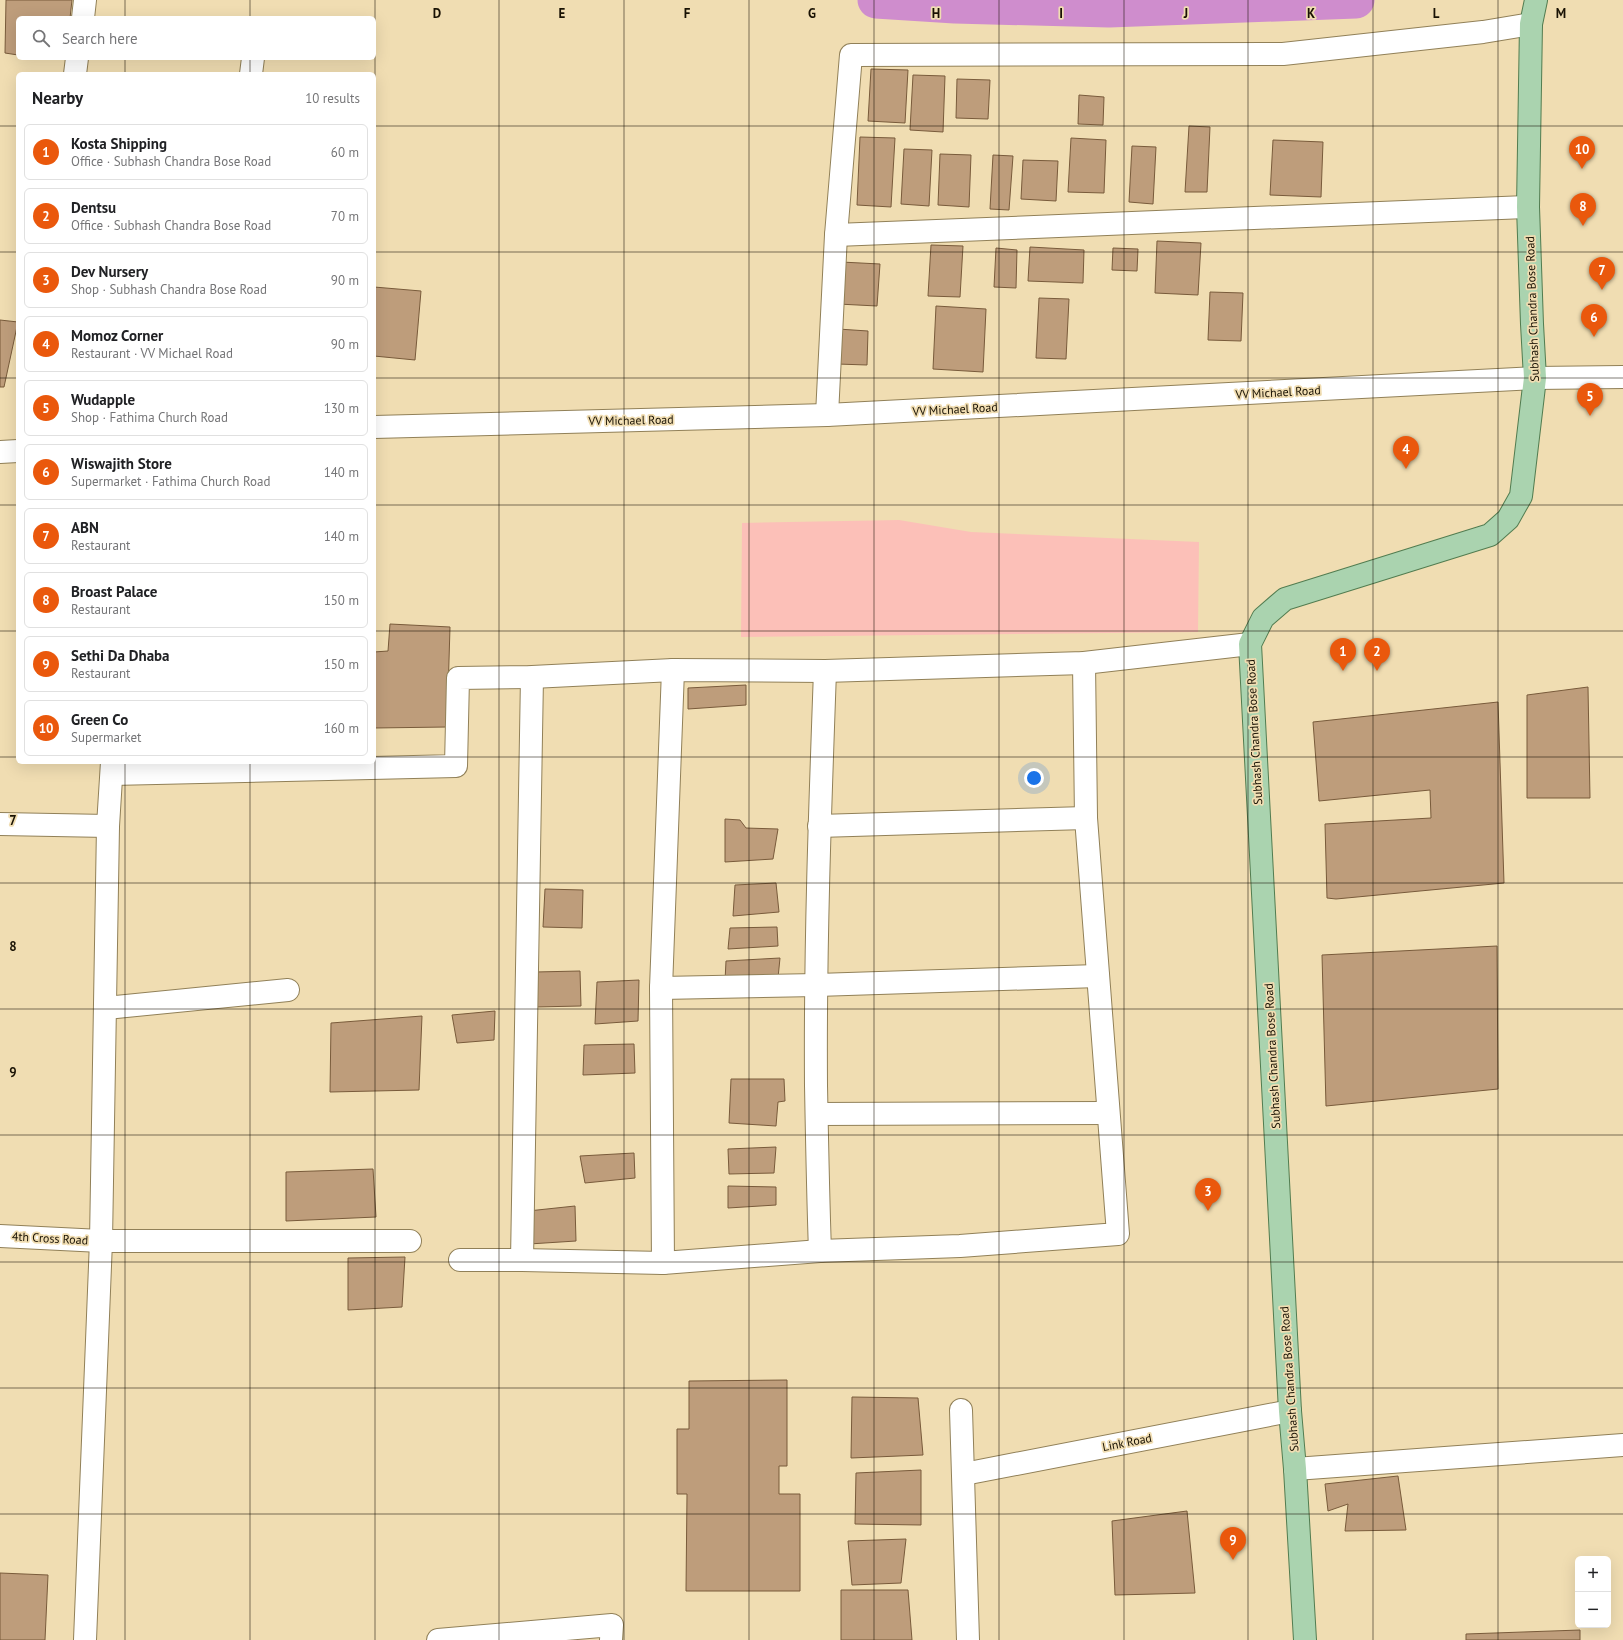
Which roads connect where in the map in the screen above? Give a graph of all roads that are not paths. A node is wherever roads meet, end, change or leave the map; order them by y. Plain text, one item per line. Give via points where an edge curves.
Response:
1 (85, 0) edge
2 (1536, 0) edge
3 (83, 16) edge
4 (1531, 24) junction
5 (77, 60) edge
6 (253, 60) edge
7 (75, 72) edge
8 (251, 72) edge
9 (1528, 207) junction
10 (836, 235) junction
11 (1623, 377) edge
12 (1535, 378) junction
13 (827, 415) junction
14 (376, 427) edge
15 (16, 451) edge
16 (0, 452) edge
17 (1250, 644) junction
18 (1084, 663) junction
19 (674, 670) junction
20 (825, 671) junction
21 (532, 677) junction
22 (112, 768) edge
23 (1086, 818) junction
24 (0, 824) edge
25 (108, 826) junction
26 (819, 826) junction
27 (1098, 976) junction
28 (817, 985) junction
29 (661, 988) junction
30 (288, 990) dead end
31 (106, 1008) junction
32 (1108, 1113) junction
33 (816, 1114) junction
34 (0, 1236) edge
35 (101, 1241) junction
36 (410, 1241) dead end
37 (820, 1251) junction
38 (460, 1260) dead end
39 (522, 1260) junction
40 (662, 1264) junction
41 (961, 1410) dead end
42 (1290, 1411) junction
43 (1623, 1445) edge
44 (1295, 1469) junction
45 (964, 1474) junction
46 (85, 1640) edge
47 (438, 1640) edge
48 (611, 1640) edge
49 (968, 1640) edge
50 (1305, 1640) edge

1 - 3 street
2 - 4 main road, Subhash Chandra Bose Road
4 - 9 main road, Subhash Chandra Bose Road
4 - 10 street via 1483,32 1284,54 851,55
5 - 7 street
6 - 8 street
9 - 10 street
9 - 12 main road, Subhash Chandra Bose Road
10 - 13 street
11 - 12 street, VV Michael Road
12 - 13 street, VV Michael Road
12 - 17 main road, Subhash Chandra Bose Road via 1521,496 1508,519 1490,535 1285,599 1263,618
13 - 14 street, VV Michael Road
15 - 16 street
17 - 18 street
17 - 42 main road, Subhash Chandra Bose Road
18 - 20 street
18 - 23 street
19 - 20 street
19 - 21 street
19 - 29 street
20 - 26 street
21 - 22 street via 458,678 456,766
21 - 39 street
22 - 25 street
23 - 26 street
23 - 27 street
24 - 25 street
25 - 31 street
26 - 28 street
27 - 28 street
27 - 32 street
28 - 29 street
28 - 33 street
29 - 40 street
30 - 31 street
31 - 35 street
32 - 33 street
32 - 37 street via 1118,1234 960,1246
33 - 37 street
34 - 35 street, 4th Cross Road
35 - 36 street, 4th Cross Road
35 - 46 street
37 - 40 street
38 - 39 street
39 - 40 street
41 - 45 street
42 - 44 main road, Subhash Chandra Bose Road
42 - 45 street, Link Road
43 - 44 street
44 - 50 main road, Subhash Chandra Bose Road
45 - 49 street
47 - 48 street via 612,1625

